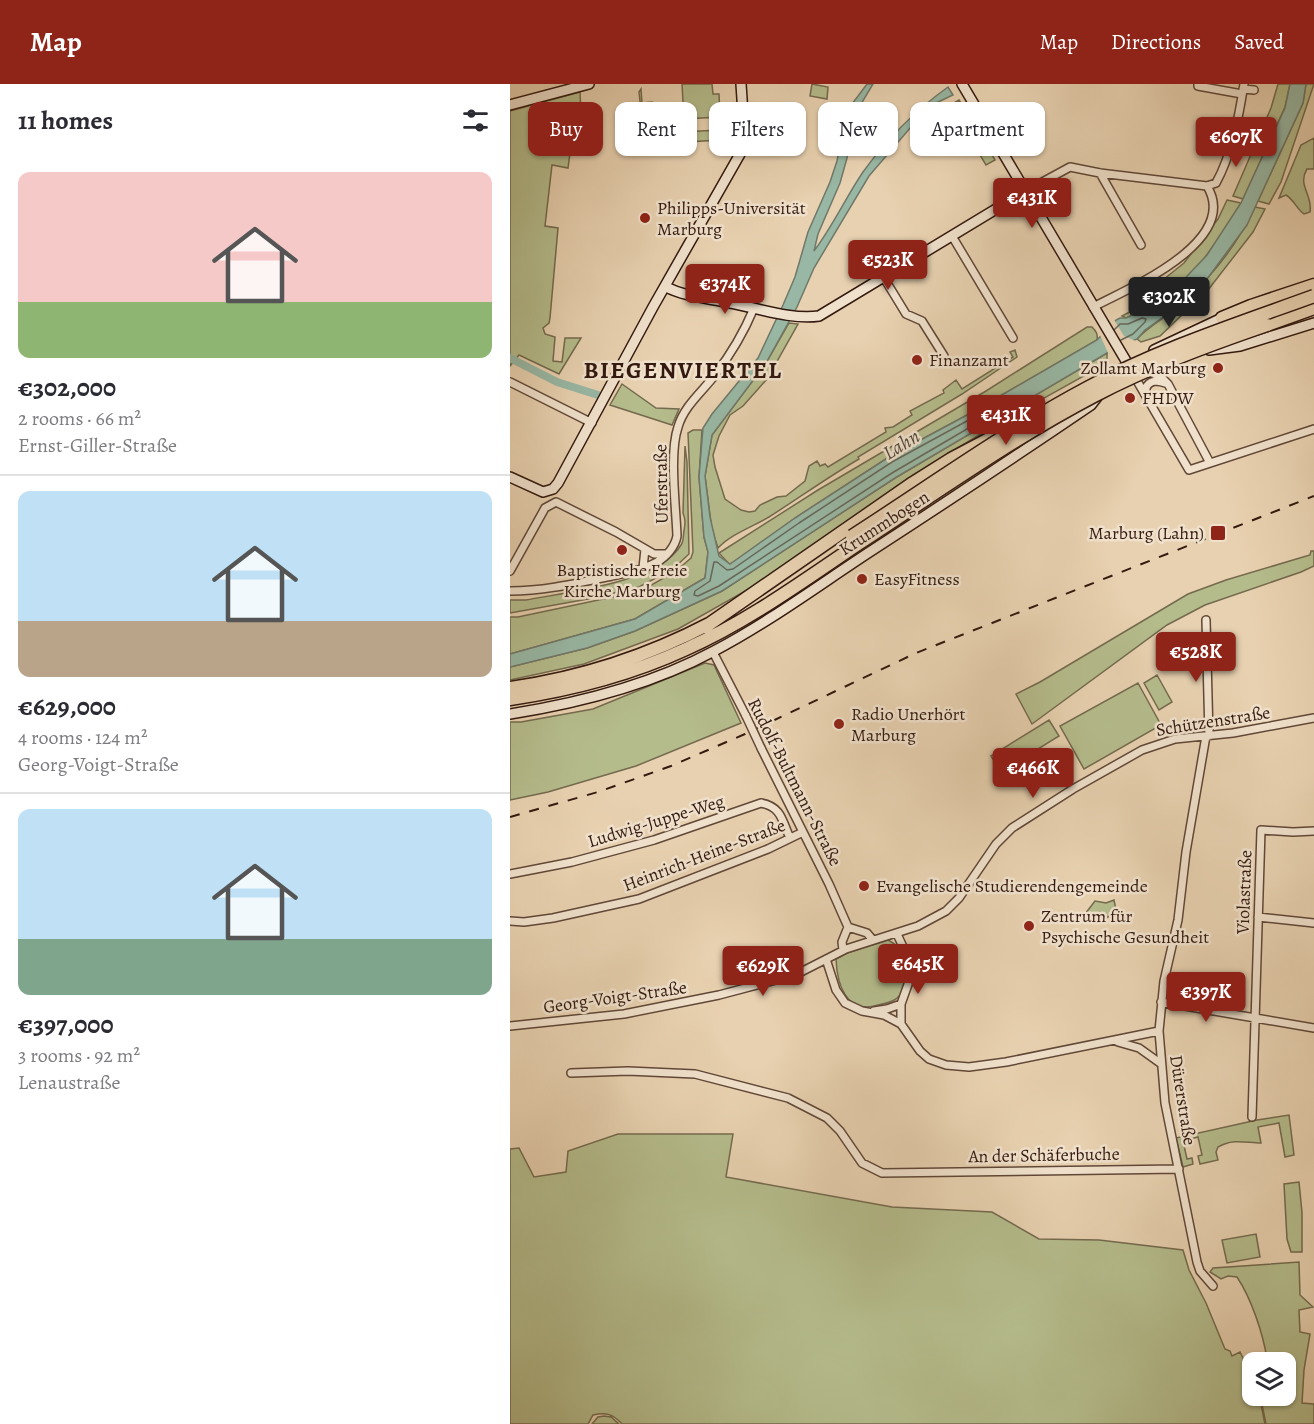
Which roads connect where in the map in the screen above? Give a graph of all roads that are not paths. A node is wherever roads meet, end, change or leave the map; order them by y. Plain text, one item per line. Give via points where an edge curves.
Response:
1 (590, 84) edge
2 (741, 84) edge
3 (962, 84) edge
4 (1198, 84) edge
5 (1243, 89) edge
6 (1254, 90) dead end
7 (510, 105) edge
8 (1100, 173) junction
9 (1207, 186) junction
10 (1026, 191) junction
11 (952, 236) junction
12 (1141, 245) dead end
13 (884, 278) junction
14 (1314, 285) edge
15 (666, 287) junction
16 (1314, 296) edge
17 (754, 308) junction
18 (1314, 308) edge
19 (1094, 309) junction
20 (1222, 318) junction
21 (1314, 323) edge
22 (1013, 338) dead end
23 (1265, 338) junction
24 (944, 356) dead end
25 (1128, 365) junction
26 (1150, 373) junction
27 (510, 382) edge
28 (1168, 384) junction
29 (1094, 387) junction
30 (1146, 396) junction
31 (1072, 418) junction
32 (592, 423) junction
33 (1314, 429) edge
34 (1210, 463) junction
35 (510, 477) edge
36 (853, 536) junction
37 (645, 549) junction
38 (666, 554) junction
39 (644, 568) junction
40 (510, 571) edge
41 (511, 590) edge
42 (1206, 620) dead end
43 (713, 652) junction
44 (510, 688) edge
45 (510, 699) edge
46 (510, 714) edge
47 (1314, 718) edge
48 (1208, 736) junction
49 (1314, 831) edge
50 (803, 832) junction
51 (790, 838) junction
52 (510, 874) edge
53 (1258, 917) junction
54 (510, 921) edge
55 (1314, 923) edge
56 (848, 927) junction
57 (897, 934) junction
58 (872, 939) junction
59 (843, 950) junction
60 (826, 959) junction
61 (1161, 1002) junction
62 (901, 1004) junction
63 (871, 1012) junction
64 (1255, 1019) junction
65 (901, 1024) junction
66 (510, 1026) edge
67 (1314, 1028) edge
68 (1159, 1031) junction
69 (1116, 1041) junction
70 (1160, 1063) junction
71 (571, 1073) dead end
72 (1252, 1117) dead end
73 (1179, 1168) junction
74 (1213, 1286) dead end

1 - 7 main road
2 - 15 main road via 742,148
3 - 10 main road
4 - 5 street
5 - 6 street
5 - 9 street via 1221,174 1216,183
8 - 9 street
8 - 10 street via 1066,168
8 - 12 street
9 - 19 street via 1213,200 1212,220 1186,253
10 - 11 main road
10 - 19 main road
11 - 13 main road
11 - 22 street
13 - 17 main road via 819,316
13 - 24 street via 906,314 922,321
14 - 20 highway
15 - 17 main road
15 - 32 main road
16 - 36 highway, bridge via 1191,340 1088,387 1035,417
17 - 38 street, Uferstraße via 735,347 690,404 678,426 674,454 677,536
18 - 36 highway, bridge via 1195,351 1097,394
19 - 25 main road
20 - 23 main road
20 - 25 main road
21 - 23 main road
23 - 26 main road via 1214,348
25 - 26 main road
25 - 29 main road, Krummbogen via 1105,376
25 - 30 street
25 - 31 main road, Krummbogen via 1091,405
26 - 28 street
27 - 32 street
28 - 30 street via 1158,380 1150,383
28 - 34 street
29 - 31 main road, Krummbogen
29 - 36 highway via 933,470
30 - 34 street via 1189,471
31 - 43 main road, Krummbogen
32 - 35 main road via 549,492 538,491
33 - 34 street
36 - 44 highway via 759,597 663,646 622,662
36 - 45 highway via 775,599 688,649 598,682
37 - 38 street
37 - 39 street
37 - 40 street via 554,502 546,508
38 - 39 street
39 - 41 street via 550,589
42 - 48 street, Dürerstraße
43 - 46 main road, Krummbogen via 618,690
43 - 50 street, Rudolf-Bultmann-Straße, bridge
47 - 48 street, Schützenstraße
48 - 57 street, Schützenstraße via 1167,741 1142,750 1028,817 1001,839 955,904 935,918
48 - 61 street, Dürerstraße
49 - 53 street, Violastraße via 1261,830
50 - 51 street, Heinrich-Heine-Straße
50 - 56 street, Rudolf-Bultmann-Straße
51 - 52 street, Ludwig-Juppe-Weg via 778,811 772,805 760,803 654,840
51 - 54 street, Heinrich-Heine-Straße via 639,899 553,918
53 - 55 street
53 - 64 street, Violastraße
56 - 58 street via 867,933
56 - 59 street
57 - 58 street
57 - 62 street via 911,964
58 - 59 street
59 - 60 street
60 - 63 street via 836,990 845,1003
60 - 66 street, Georg-Voigt-Straße via 795,975 720,995 624,1014
61 - 64 street
61 - 68 street, Dürerstraße
62 - 63 street
62 - 65 street
63 - 65 street
64 - 67 street
64 - 72 street, Violastraße
65 - 69 street via 920,1051 934,1061 969,1067
68 - 69 street
68 - 70 street, Dürerstraße
69 - 70 street via 1139,1048
70 - 73 street, Dürerstraße
71 - 73 street, An der Schäferbuche via 695,1074 788,1098 827,1118 859,1159 882,1173
73 - 74 street, Dürerstraße via 1197,1262

